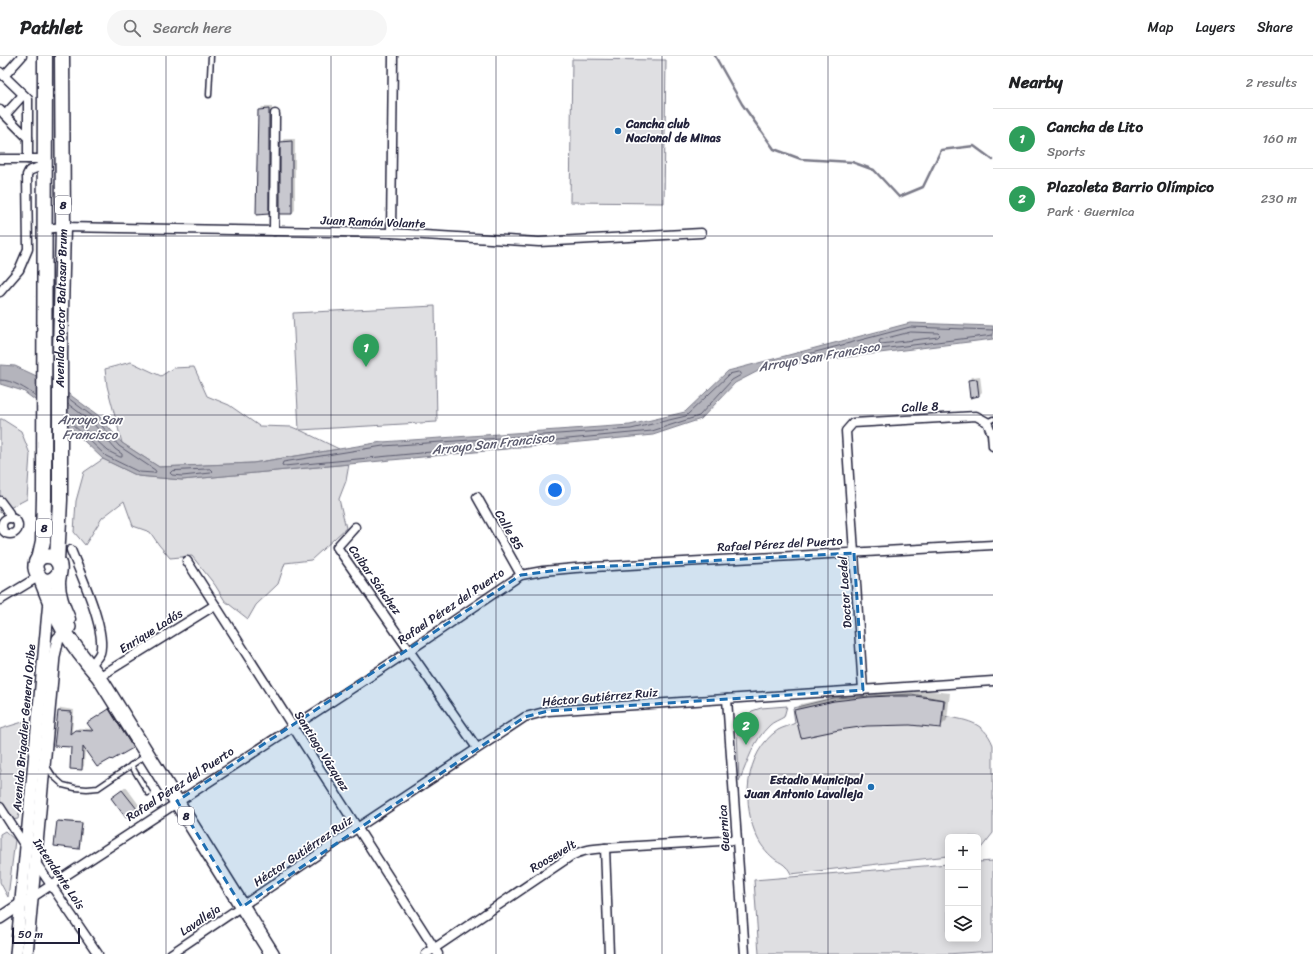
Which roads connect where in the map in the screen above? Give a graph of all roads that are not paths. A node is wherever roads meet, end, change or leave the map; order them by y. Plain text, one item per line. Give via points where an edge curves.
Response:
1 (22, 56) edge
2 (45, 56) edge
3 (62, 56) edge
4 (211, 56) edge
5 (393, 56) edge
6 (2, 74) edge
7 (209, 95) dead end
8 (26, 97) junction
9 (2, 113) edge
10 (274, 114) dead end
11 (28, 138) junction
12 (0, 159) edge
13 (28, 159) junction
14 (44, 162) junction
15 (63, 227) junction
16 (45, 229) junction
17 (274, 231) junction
18 (391, 233) junction
19 (701, 233) dead end
20 (0, 292) edge
21 (990, 421) edge
22 (853, 423) joint
23 (993, 446) edge
24 (476, 497) dead end
25 (0, 501) edge
26 (9, 518) junction
27 (355, 527) dead end
28 (2, 528) edge
29 (993, 545) edge
30 (71, 550) dead end
31 (854, 553) junction
32 (39, 559) junction
33 (187, 561) dead end
34 (58, 567) junction
35 (521, 575) junction
36 (39, 578) junction
37 (0, 600) edge
38 (49, 600) junction
39 (215, 605) junction
40 (68, 629) junction
41 (409, 651) junction
42 (93, 663) junction
43 (99, 677) junction
44 (993, 681) edge
45 (46, 686) junction
46 (863, 690) junction
47 (727, 700) junction
48 (292, 726) junction
49 (477, 748) junction
50 (147, 754) junction
51 (39, 761) junction
52 (131, 765) junction
53 (148, 793) dead end
54 (177, 801) junction
55 (0, 807) edge
56 (357, 828) junction
57 (737, 840) junction
58 (26, 847) junction
59 (605, 848) junction
60 (36, 862) junction
61 (50, 884) junction
62 (33, 896) junction
63 (21, 904) junction
64 (242, 907) junction
65 (0, 918) edge
66 (436, 951) edge
67 (16, 954) edge
68 (27, 954) edge
69 (98, 954) edge
70 (171, 954) edge
71 (272, 954) edge
72 (426, 954) edge
73 (609, 954) edge
74 (746, 954) edge

1 - 6 street
2 - 14 highway, Avenida Doctor Baltasar Brum / 8
3 - 15 highway, Avenida Doctor Baltasar Brum / 8
4 - 7 lane
5 - 18 street
6 - 8 street
8 - 9 street
8 - 11 street
9 - 11 street
10 - 17 street
11 - 13 street
12 - 13 street
13 - 14 street
14 - 16 highway, Avenida Doctor Baltasar Brum / 8
14 - 20 street via 27,175 28,249 19,270
15 - 16 street, Juan Ramón Volante
15 - 17 street, Juan Ramón Volante
15 - 34 highway, Avenida Doctor Baltasar Brum / 8
16 - 32 highway, Avenida Doctor Baltasar Brum / 8 via 44,496 43,541
17 - 18 street, Juan Ramón Volante
18 - 19 street, Juan Ramón Volante via 539,242
21 - 22 street, Calle 8 via 976,416
21 - 23 street
22 - 31 street, Doctor Loedel via 846,431
24 - 35 street, Calle 85
25 - 26 street via 9,513
26 - 28 street via 4,521
26 - 28 street via 16,521 17,529 8,533
27 - 41 street, Caibar Sánchez via 337,547
29 - 31 street, Rafael Pérez del Puerto
30 - 42 street via 99,629 101,644 99,654
31 - 35 street, Rafael Pérez del Puerto via 575,568
31 - 46 street, Doctor Loedel
32 - 34 highway via 44,556 54,557
32 - 36 highway, 8 via 35,571
33 - 39 street, Santiago Vázquez
34 - 36 highway via 56,578
34 - 40 highway, 8 via 61,603
35 - 41 street, Rafael Pérez del Puerto
36 - 37 street
36 - 38 highway, 8
38 - 40 highway, 8
38 - 45 main road, Avenida Brigadier General Oribe
39 - 43 street, Enrique Ladós
39 - 48 street, Santiago Vázquez
40 - 42 highway, 8
40 - 43 highway, 8 via 83,657
40 - 45 main road, Avenida Brigadier General Oribe via 58,639
41 - 48 street, Rafael Pérez del Puerto
41 - 49 street, Caibar Sánchez
42 - 43 highway, 8
43 - 50 highway, 8
44 - 46 street, Héctor Gutiérrez Ruiz
45 - 51 main road, Avenida Brigadier General Oribe
46 - 47 street, Héctor Gutiérrez Ruiz
47 - 49 street, Héctor Gutiérrez Ruiz via 548,711 525,717
47 - 57 street, Guernica
48 - 54 street, Rafael Pérez del Puerto
48 - 56 street, Santiago Vázquez
49 - 56 street, Héctor Gutiérrez Ruiz
50 - 52 lane
50 - 54 highway, 8
51 - 52 lane via 62,785 87,789 98,788
51 - 58 main road, Avenida Brigadier General Oribe
51 - 60 main road, Avenida Brigadier General Oribe
52 - 53 lane
54 - 61 street, Rafael Pérez del Puerto
54 - 64 highway, 8
55 - 58 street, Intendente Lois
56 - 64 street, Héctor Gutiérrez Ruiz
56 - 66 street, Santiago Vázquez
57 - 59 street, Roosevelt
57 - 74 street, Guernica
58 - 60 street, Intendente Lois
58 - 63 main road, Avenida Brigadier General Oribe
59 - 66 street, Roosevelt via 571,856
59 - 73 street
60 - 61 street, Intendente Lois
60 - 62 main road, Avenida Brigadier General Oribe
61 - 62 street, Rafael Pérez del Puerto
61 - 69 street, Intendente Lois
62 - 63 main road, Rafael Pérez del Puerto
62 - 68 main road, Avenida Brigadier General Oribe
63 - 65 main road, Rafael Pérez del Puerto
63 - 67 main road, Avenida Brigadier General Oribe
64 - 70 street, Lavalleja
64 - 71 highway, 8
66 - 72 street, Roosevelt

